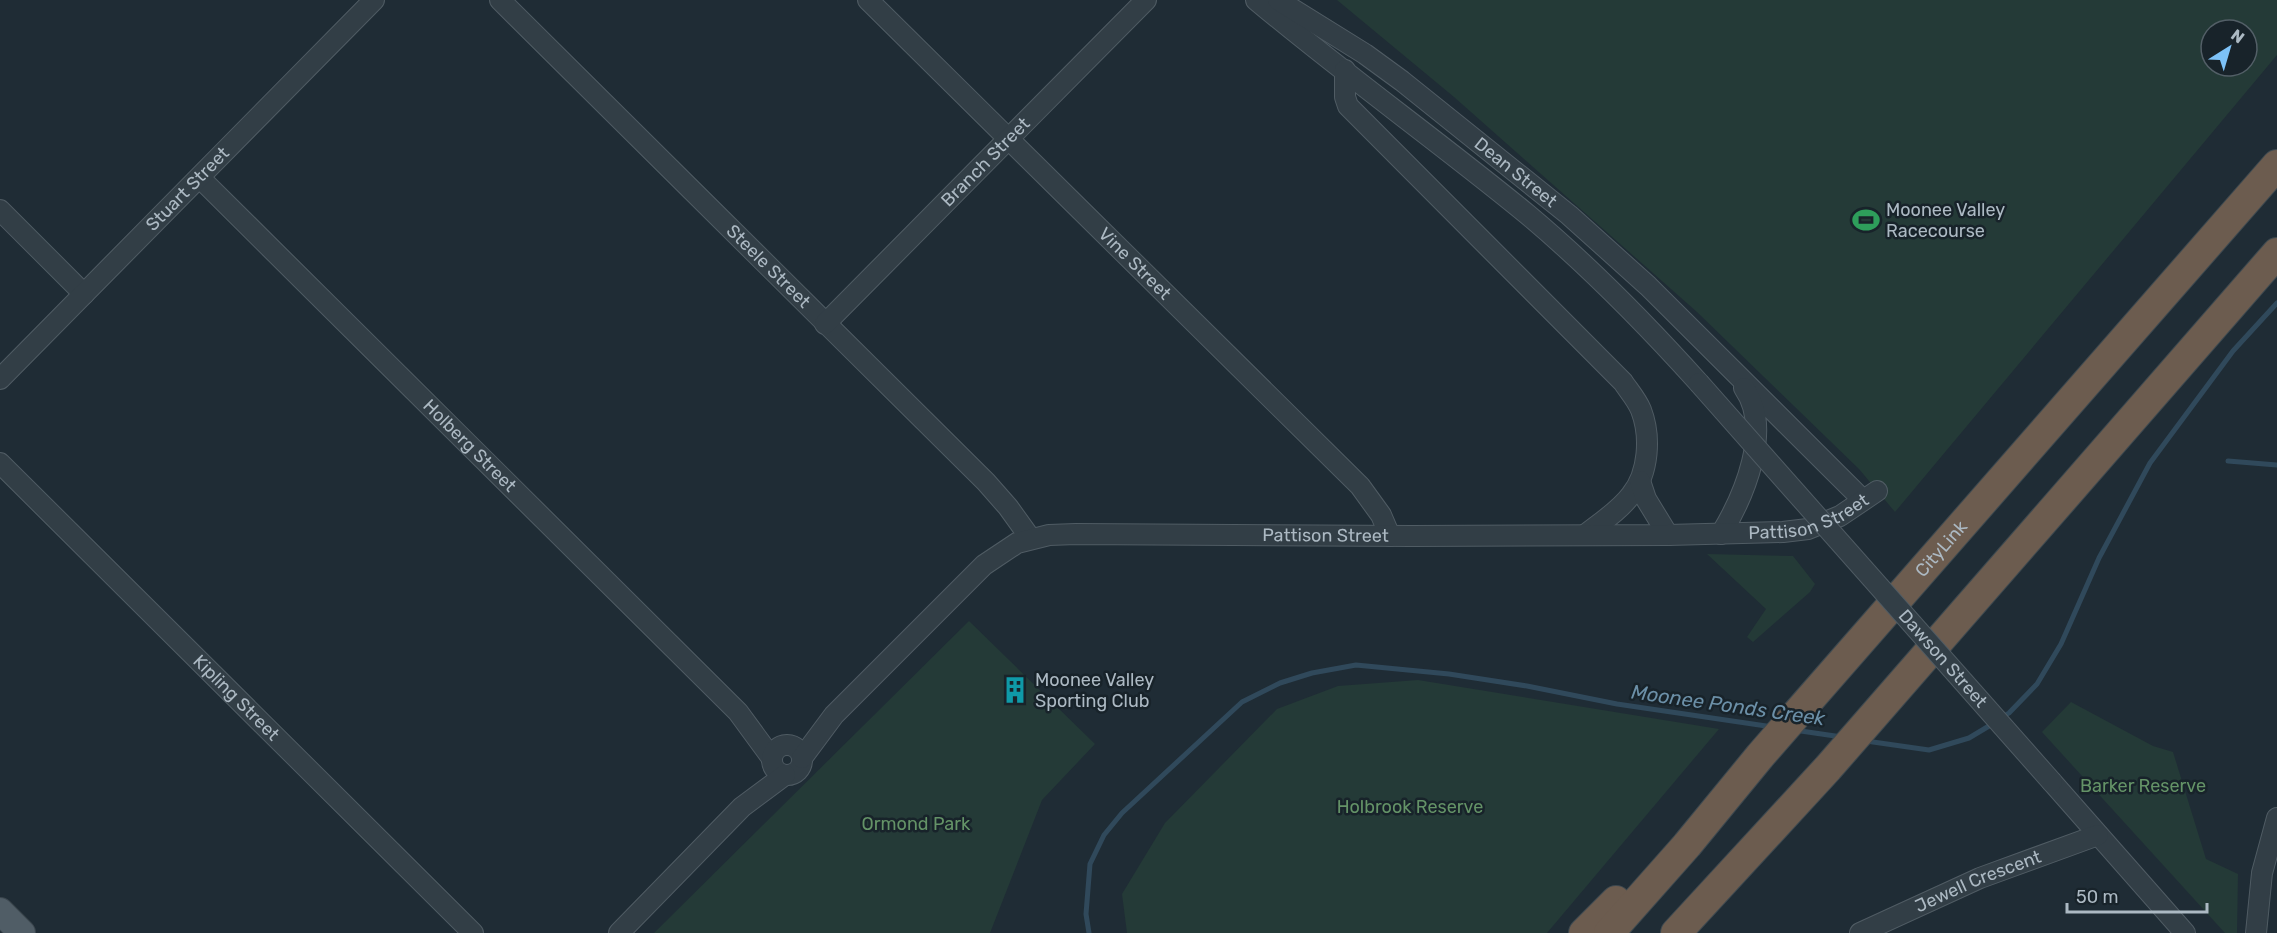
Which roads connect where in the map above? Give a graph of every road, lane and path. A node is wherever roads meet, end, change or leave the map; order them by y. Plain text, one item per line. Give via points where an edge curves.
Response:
1 (374, 0) edge
2 (500, 0) edge
3 (868, 0) edge
4 (1146, 0) edge
5 (1256, 0) edge
6 (1278, 0) edge
7 (1345, 70) junction
8 (1009, 139) junction
9 (2277, 165) edge
10 (200, 178) junction
11 (0, 210) edge
12 (2277, 253) edge
13 (84, 294) junction
14 (825, 324) junction
15 (1732, 371) junction
16 (0, 379) edge
17 (1699, 383) joint
18 (0, 463) edge
19 (1640, 481) junction
20 (1869, 495) joint
21 (1721, 534) junction
22 (1585, 535) junction
23 (1668, 535) junction
24 (1390, 536) junction
25 (1031, 539) junction
26 (1760, 756) junction
27 (784, 757) junction
28 (2277, 818) edge
29 (2098, 835) junction
30 (1698, 907) junction
31 (0, 911) edge
32 (22, 933) edge
33 (473, 933) edge
34 (619, 933) edge
35 (1584, 933) edge
36 (1609, 933) edge
37 (1676, 933) edge
38 (1681, 933) edge
39 (1860, 933) edge
40 (2185, 933) edge
41 (2256, 933) edge

1 - 10 street, Stuart Street
2 - 14 street, Steele Street
3 - 8 street, Vine Street
4 - 8 street, Branch Street
5 - 7 street, Dean Street
6 - 15 street, Dean Street via 1374,61 1515,170 1602,243
7 - 17 street, Dean Street via 1529,216 1618,297
7 - 19 street via 1348,106 1623,382 1640,409 1645,427 1646,464
8 - 14 street, Branch Street
8 - 24 street, Vine Street via 1360,486 1381,515
9 - 26 highway, CityLink
10 - 13 street, Stuart Street
10 - 27 street, Holberg Street
11 - 13 street
12 - 30 highway via 1877,713
13 - 16 street, Stuart Street
14 - 25 street, Steele Street via 986,482
15 - 20 street, Dean Street
15 - 21 street, Dean Street via 1750,396 1755,438 1741,499
17 - 29 street, Dawson Street, bridge
18 - 33 street, Kipling Street
19 - 22 street via 1620,507
19 - 23 street
20 - 21 street, Pattison Street via 1840,516 1808,529
21 - 23 street, Pattison Street
22 - 23 street, Pattison Street
22 - 24 street, Pattison Street
24 - 25 street, Pattison Street via 1076,534
25 - 27 street, Pattison Street via 1017,543 984,565 834,715
26 - 35 highway
26 - 36 highway, CityLink
27 - 34 street, Pattison Street via 742,807
28 - 41 street via 2262,873
29 - 39 street, Jewell Crescent via 1980,878
29 - 40 street, Dawson Street
30 - 37 highway
30 - 38 highway
31 - 32 main road

